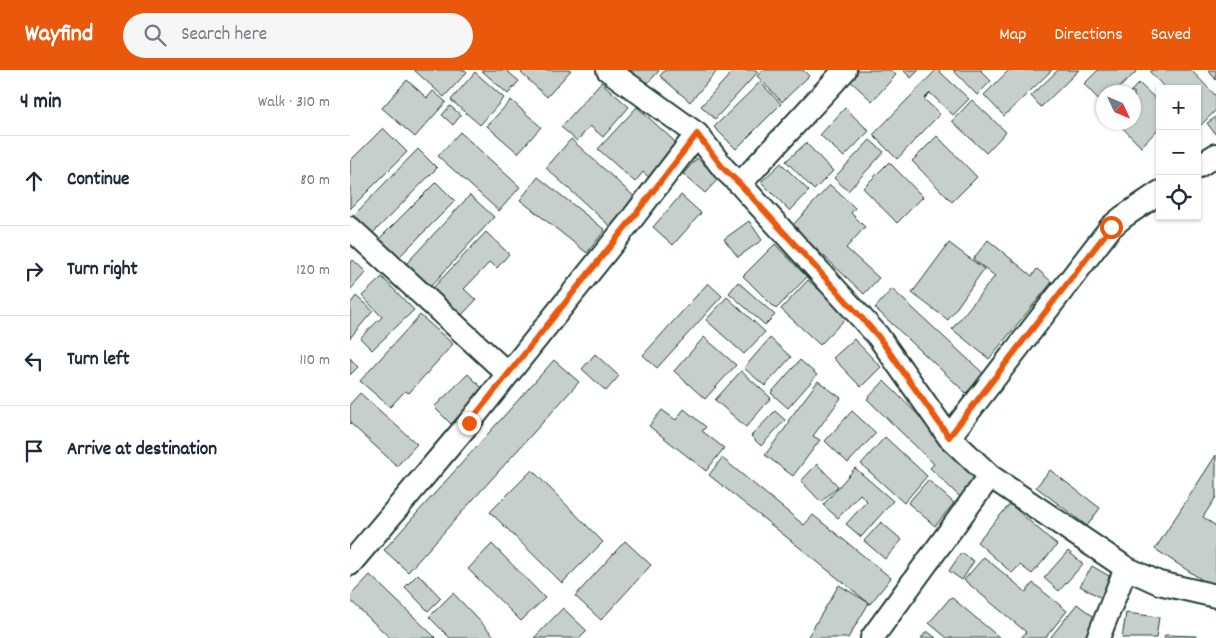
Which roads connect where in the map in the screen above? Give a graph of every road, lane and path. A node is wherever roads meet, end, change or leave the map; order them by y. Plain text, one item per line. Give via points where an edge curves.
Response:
1 (608, 70) edge
2 (845, 70) edge
3 (697, 134) junction
4 (1216, 155) edge
5 (1201, 164) edge
6 (740, 184) junction
7 (1156, 195) edge
8 (350, 228) edge
9 (508, 374) junction
10 (949, 437) junction
11 (990, 476) junction
12 (350, 564) edge
13 (1126, 568) junction
14 (1216, 596) edge
15 (872, 638) edge
16 (1098, 638) edge

1 - 3 street
2 - 6 street
3 - 6 street
3 - 9 street
4 - 5 street
6 - 10 street via 878,336
7 - 10 street via 1111,227
8 - 9 street
9 - 12 street
10 - 11 street
11 - 13 street
11 - 15 street
13 - 14 street via 1159,583
13 - 16 street

